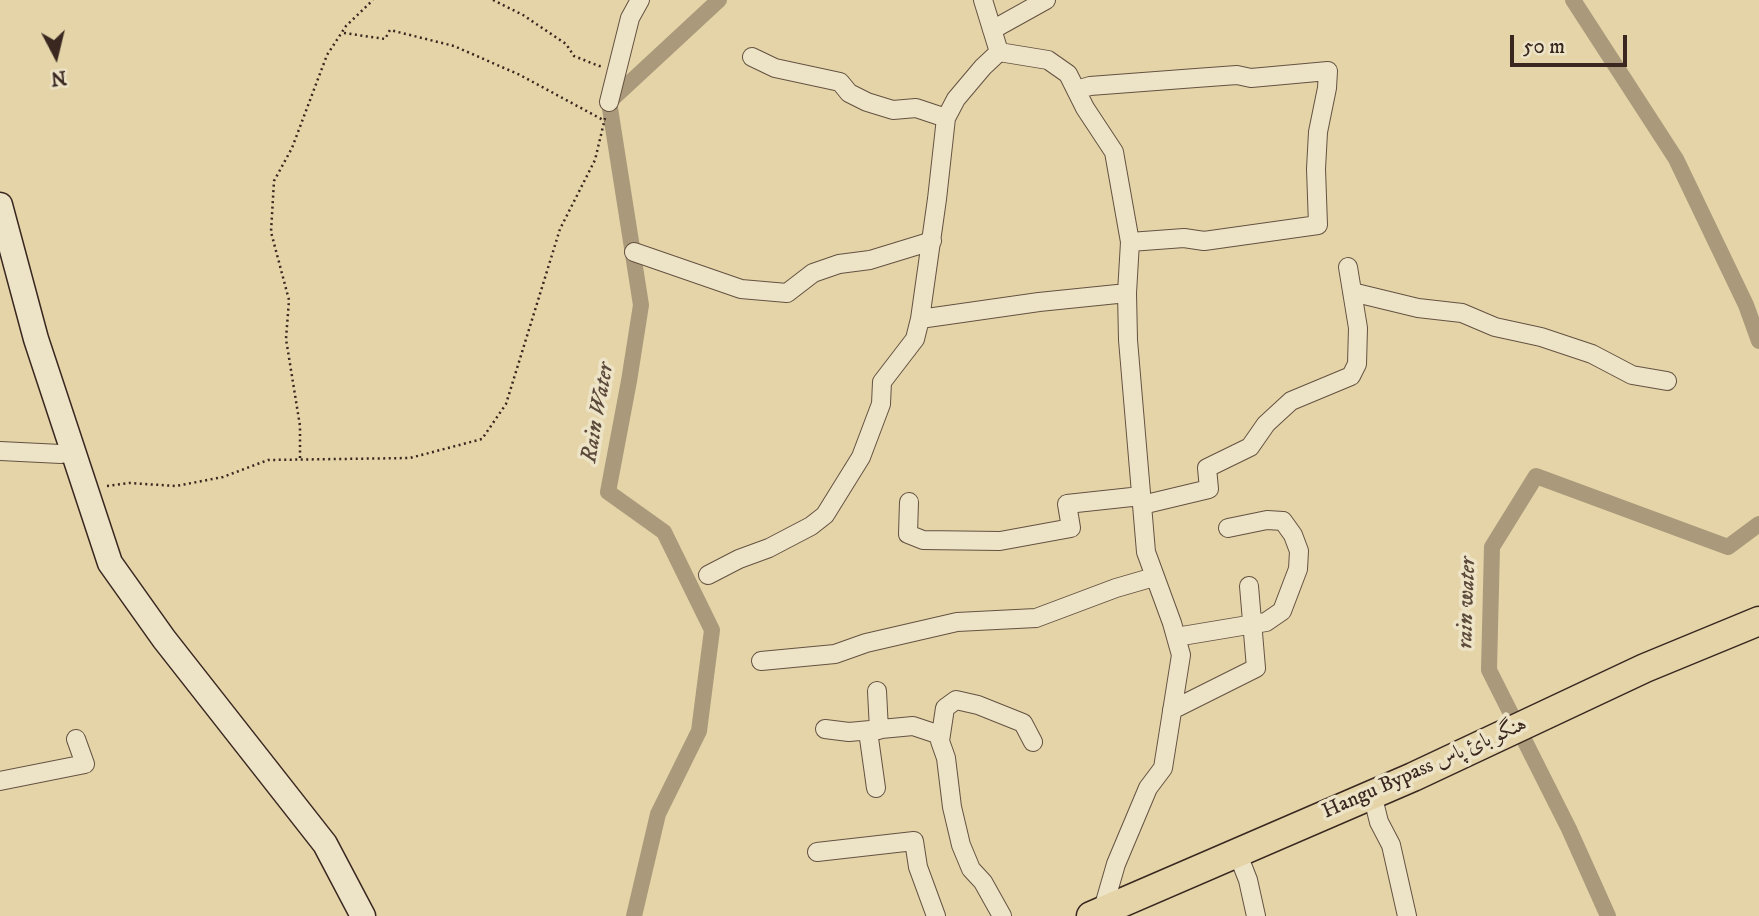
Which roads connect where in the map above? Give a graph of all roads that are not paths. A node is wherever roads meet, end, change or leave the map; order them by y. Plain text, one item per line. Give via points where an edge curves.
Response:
1 (639, 0) edge
2 (983, 0) edge
3 (1046, 0) edge
4 (992, 30) junction
5 (999, 52) junction
6 (752, 57) dead end
7 (1076, 90) junction
8 (609, 102) road end
9 (946, 118) junction
10 (0, 205) edge
11 (932, 241) junction
12 (1130, 242) junction
13 (634, 252) dead end
14 (1348, 267) dead end
15 (1352, 292) junction
16 (1127, 293) junction
17 (920, 319) junction
18 (1667, 381) dead end
19 (73, 450) junction
20 (0, 451) edge
21 (1142, 500) junction
22 (909, 502) dead end
23 (1228, 528) dead end
24 (708, 575) dead end
25 (1154, 577) junction
26 (1249, 586) dead end
27 (1759, 621) edge
28 (1252, 625) junction
29 (1177, 637) junction
30 (761, 661) dead end
31 (877, 691) dead end
32 (1172, 710) junction
33 (825, 729) dead end
34 (874, 730) junction
35 (940, 735) junction
36 (76, 739) dead end
37 (1033, 742) dead end
38 (0, 782) edge
39 (876, 788) dead end
40 (1372, 794) junction
41 (817, 852) dead end
42 (1237, 852) junction
43 (1097, 913) edge
44 (363, 916) edge
45 (936, 916) edge
46 (1002, 916) edge
47 (1256, 916) edge
48 (1407, 916) edge

1 - 8 street via 630,18
2 - 4 street
3 - 4 street
4 - 5 street
5 - 7 street via 1048,60 1068,74
5 - 9 street via 956,99
6 - 9 street via 775,68 840,82 867,102 893,110 916,108
7 - 12 street via 1114,152
7 - 12 street via 1328,71 1318,132 1318,225 1204,240
9 - 11 street
10 - 19 street
11 - 13 street via 813,273 786,292 741,289
11 - 17 street
12 - 16 street
14 - 15 street
15 - 18 street via 1462,313 1592,354 1632,375
15 - 21 street via 1358,328 1357,364 1351,376 1291,401 1266,424 1251,447 1207,468 1209,488
16 - 17 street
16 - 21 street
17 - 24 street via 915,339 882,382 881,404 861,457 825,515 769,548
19 - 20 street via 61,454
19 - 44 street via 110,563 325,844
21 - 22 street via 1067,504 1071,528 1000,541 923,540 908,534
21 - 25 street via 1146,552
23 - 28 street via 1283,521 1299,551 1298,569 1282,611
25 - 29 street
25 - 30 street via 1036,618 957,622 835,654
26 - 28 street
27 - 40 main road, Hangu Bypass ہنگو بائ پاس
28 - 29 street
28 - 32 street via 1256,668
29 - 32 street via 1181,655
31 - 34 street
32 - 43 street via 1163,768 1148,788
33 - 34 street
34 - 35 street via 913,726
34 - 39 street
35 - 37 street via 945,708 956,700 1023,723
35 - 46 street via 961,845
36 - 38 street via 85,764
40 - 42 main road, Hangu Bypass ہنگو بائ پاس
40 - 48 street via 1391,845
41 - 45 street via 914,841
42 - 43 main road, Hangu Bypass ہنگو بائ پاس
42 - 47 street

